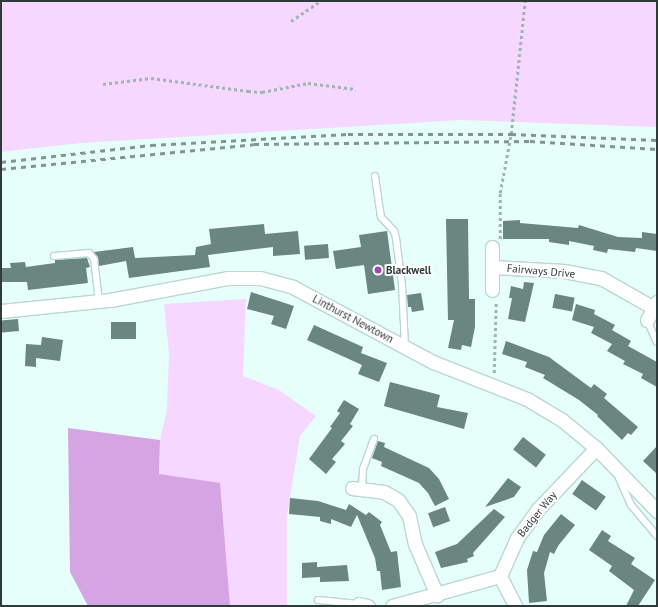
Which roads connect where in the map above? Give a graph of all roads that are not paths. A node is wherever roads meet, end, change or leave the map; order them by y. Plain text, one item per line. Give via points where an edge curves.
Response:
1 (375, 176) dead end
2 (492, 247) road end
3 (54, 256) dead end
4 (493, 267) junction
5 (492, 290) road end
6 (99, 301) junction
7 (655, 305) edge
8 (1, 311) edge
9 (647, 320) joint
10 (657, 342) edge
11 (405, 347) junction
12 (374, 439) dead end
13 (596, 448) junction
14 (615, 468) junction
15 (357, 488) joint
16 (657, 511) edge
17 (657, 536) edge
18 (500, 576) junction
19 (437, 594) junction
20 (318, 600) dead end
21 (363, 605) edge
22 (392, 606) edge
23 (515, 606) edge

1 - 11 lane via 380,217 394,231 396,238 402,285
2 - 4 street, Fairways Drive
3 - 6 lane via 89,254 94,259
4 - 5 street, Fairways Drive
4 - 7 street, Fairways Drive via 564,271 601,278
6 - 8 street, Linthurst Newtown
6 - 11 street, Linthurst Newtown via 227,278 260,278 299,290
7 - 9 street, Fairways Drive
9 - 10 lane
11 - 13 street, Linthurst Newtown via 433,362 527,398 562,420
12 - 15 lane
13 - 14 street, Linthurst Newtown
13 - 18 street, Badger Way via 538,509 517,538
14 - 16 street, Linthurst Newtown
14 - 17 lane via 631,504
15 - 19 street via 384,492 398,500 409,516 415,544
18 - 19 street
18 - 23 street
19 - 22 street
20 - 21 lane

